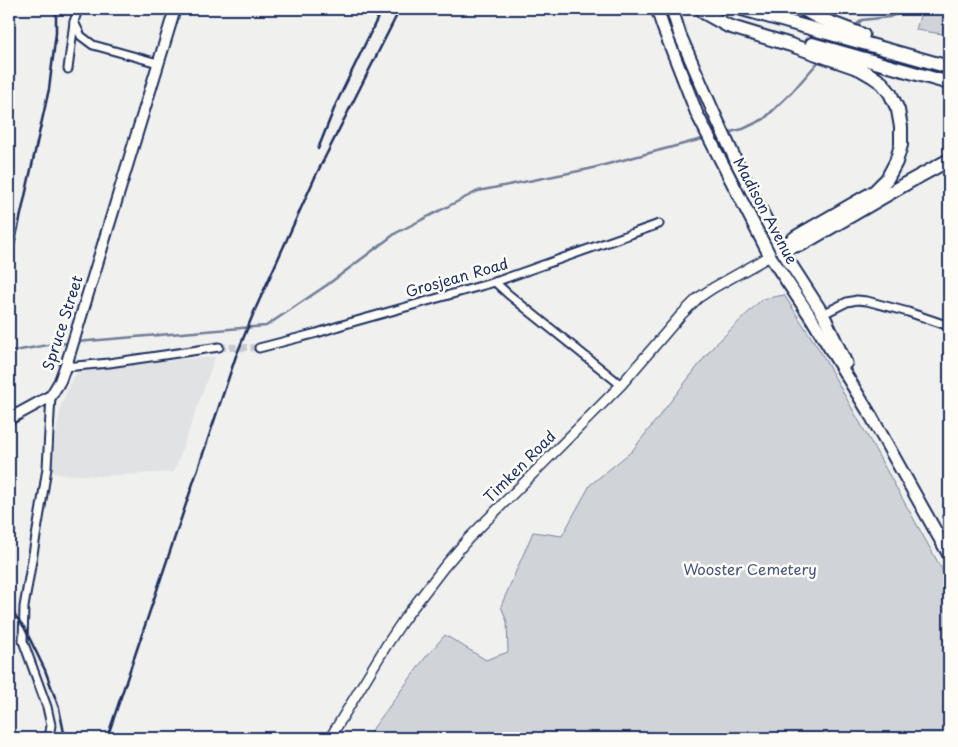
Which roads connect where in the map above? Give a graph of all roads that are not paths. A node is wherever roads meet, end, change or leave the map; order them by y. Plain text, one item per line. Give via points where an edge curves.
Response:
1 (78, 9) edge
2 (175, 9) edge
3 (657, 9) edge
4 (672, 9) edge
5 (742, 9) edge
6 (804, 9) edge
7 (696, 11) edge
8 (74, 22) junction
9 (794, 43) junction
10 (884, 46) junction
11 (949, 61) edge
12 (158, 63) junction
13 (949, 67) edge
14 (68, 69) dead end
15 (949, 83) edge
16 (949, 160) edge
17 (659, 224) dead end
18 (776, 252) junction
19 (495, 282) junction
20 (823, 314) junction
21 (949, 326) edge
22 (219, 347) tunnel mouth
23 (259, 348) tunnel mouth
24 (66, 363) junction
25 (621, 385) junction
26 (50, 396) junction
27 (871, 416) junction
28 (9, 419) edge
29 (949, 555) edge
30 (48, 738) edge
31 (330, 738) edge

1 - 8 street
2 - 12 main road, Spruce Street
3 - 18 main road, Madison Avenue via 697,114 723,166
4 - 18 main road, Madison Avenue via 680,35
5 - 10 highway
6 - 10 highway
7 - 9 highway
8 - 12 street via 81,36 92,45
8 - 14 street
9 - 15 highway via 870,60
9 - 18 highway via 860,69 882,83 895,103 902,135 896,162 887,179 874,192
10 - 11 highway
10 - 13 highway
12 - 24 main road, Spruce Street
16 - 18 highway via 802,244
17 - 19 street, Grosjean Road
18 - 20 main road, Madison Avenue
18 - 25 street, Timken Road via 698,298
18 - 27 main road, Madison Avenue
19 - 23 street, Grosjean Road
19 - 25 street
20 - 21 street via 847,302 867,300
20 - 27 main road, Madison Avenue
22 - 24 street via 109,363
24 - 26 main road, Spruce Street
25 - 31 street, Timken Road via 444,567 386,646
26 - 28 main road
26 - 30 street, Spruce Street via 47,468 24,607 23,641 47,708 51,725
27 - 29 main road, Madison Avenue

